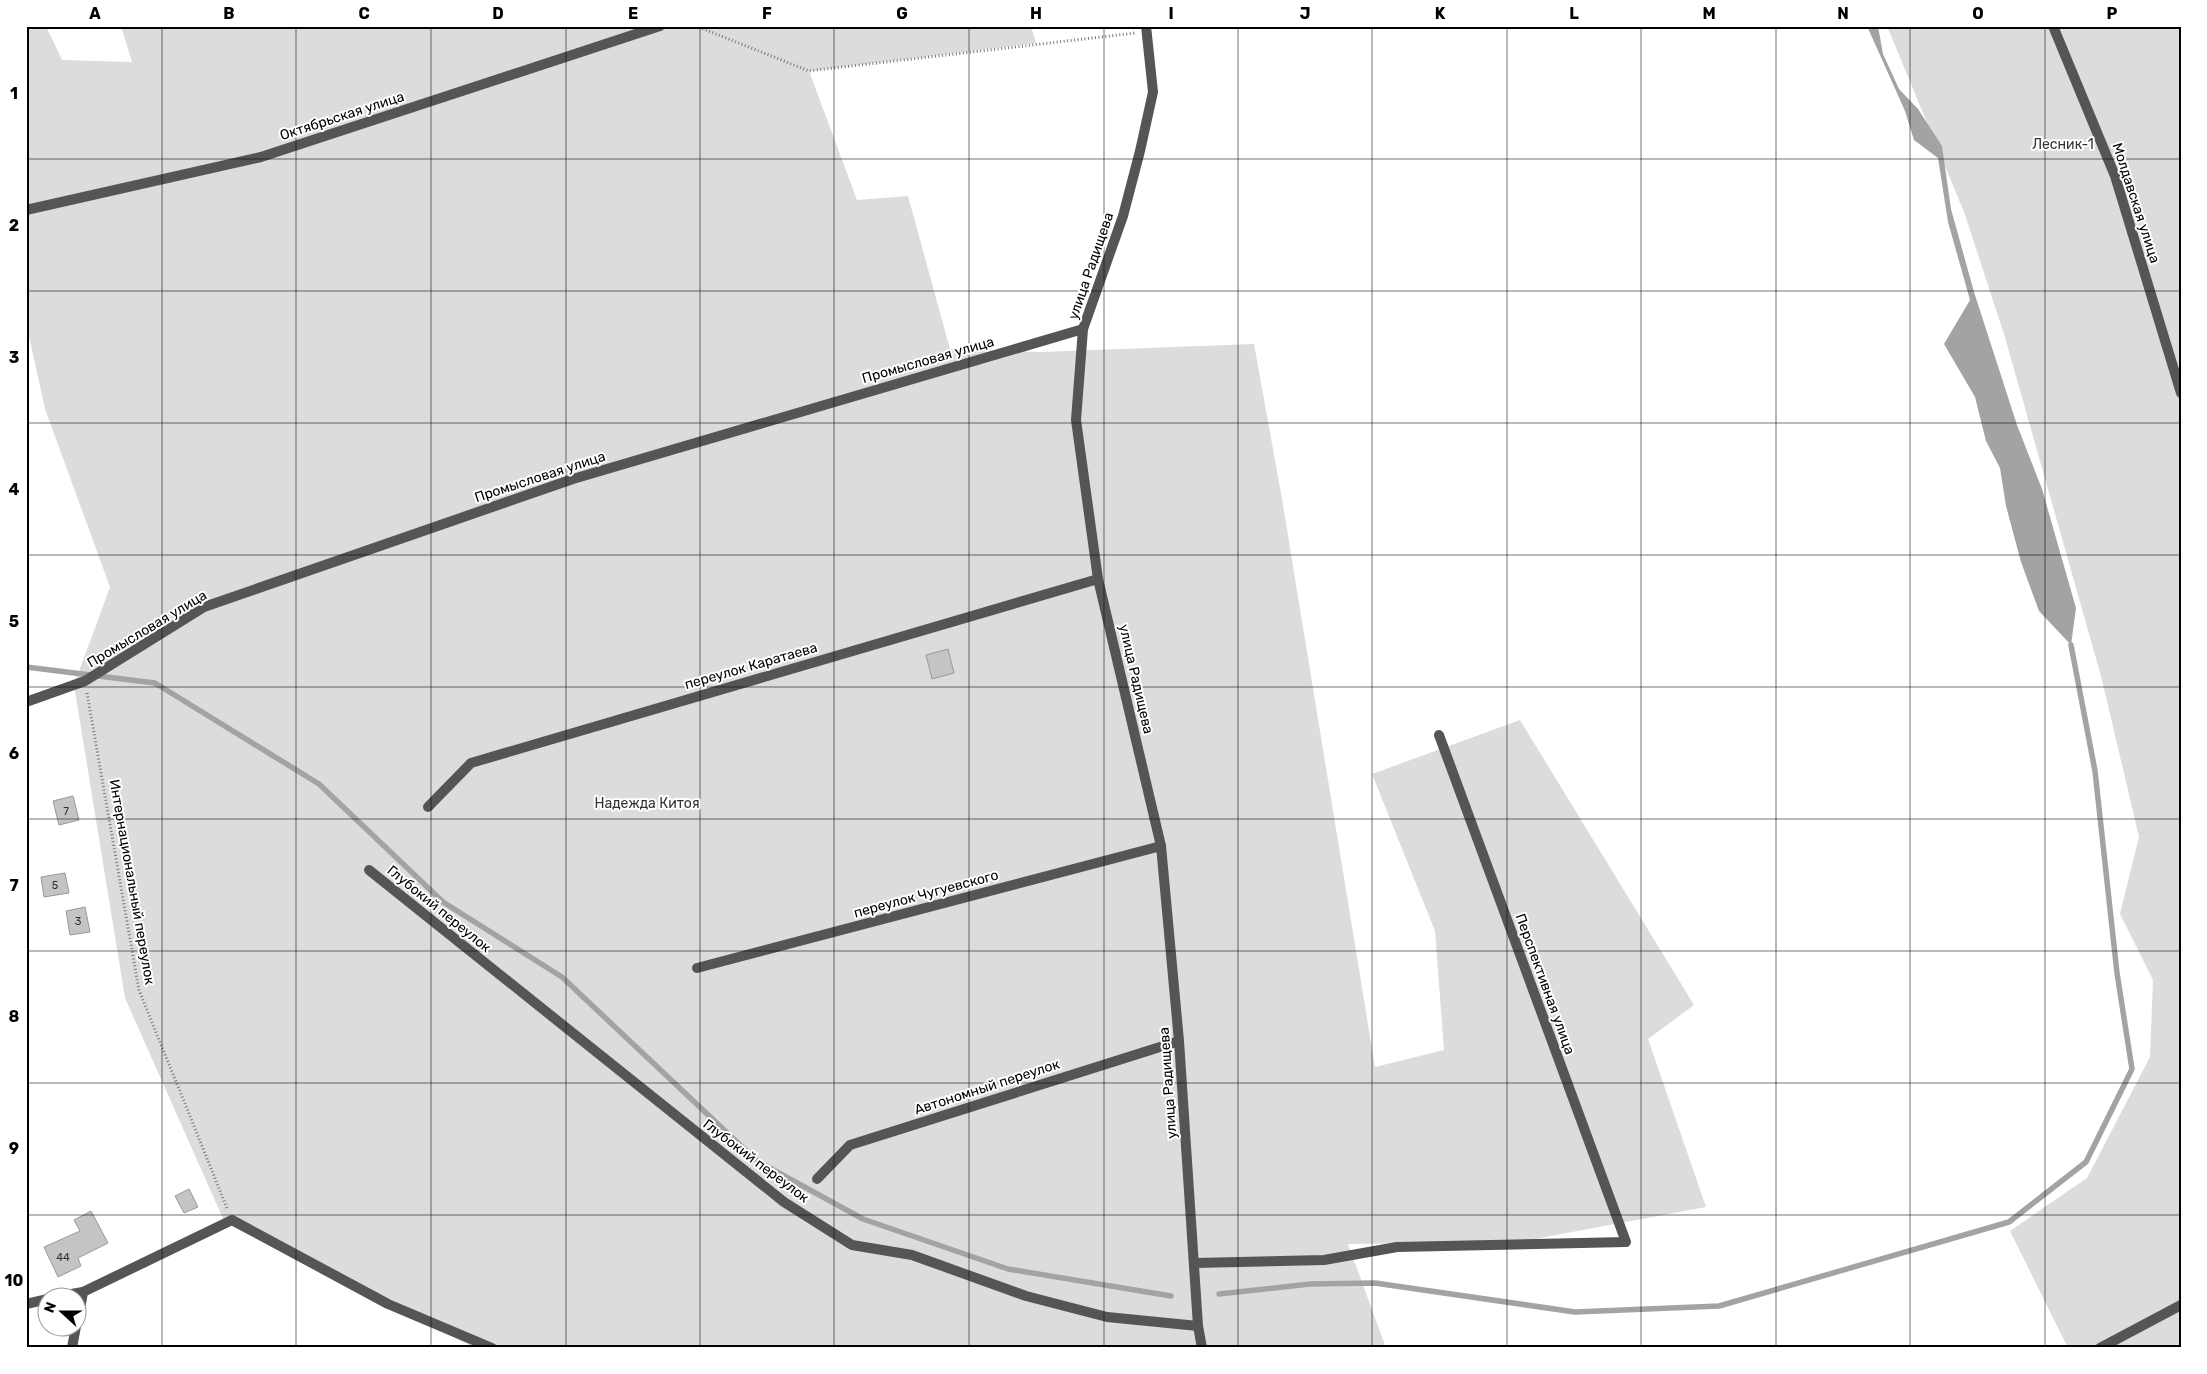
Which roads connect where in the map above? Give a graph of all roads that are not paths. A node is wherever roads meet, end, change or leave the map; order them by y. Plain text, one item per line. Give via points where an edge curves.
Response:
1 (660, 26) edge
2 (2053, 26) edge
3 (1147, 29) edge
4 (26, 210) edge
5 (1084, 329) junction
6 (2181, 393) edge
7 (1098, 580) junction
8 (26, 702) edge
9 (1439, 735) dead end
10 (428, 807) dead end
11 (1161, 846) junction
12 (368, 870) dead end
13 (697, 968) dead end
14 (1179, 1041) junction
15 (817, 1180) dead end
16 (1195, 1263) junction
17 (88, 1290) edge
18 (2181, 1306) edge
19 (1198, 1326) junction
20 (492, 1348) edge
21 (1202, 1348) edge
22 (2100, 1348) edge

1 - 4 street, Октябрьская улица via 261,157
2 - 6 street, Молдавская улица via 2116,176
3 - 5 street, улица Радищева via 1153,92 1122,216
5 - 7 street, улица Радищева via 1076,420
5 - 8 street, Промысловая улица via 574,478 204,607 85,681
7 - 10 street, переулок Каратаева via 471,763
7 - 11 street, улица Радищева
9 - 16 street, Перспективная улица via 1626,1242 1397,1247 1324,1260
11 - 13 street, переулок Чугуевского
11 - 14 street, улица Радищева
12 - 19 street, Глубокий переулок via 784,1202 852,1245 912,1255 1026,1296 1107,1317
14 - 15 street, Автономный переулок via 850,1145
14 - 16 street, улица Радищева
16 - 19 street, улица Радищева
17 - 20 street via 232,1220 388,1304
18 - 22 street
19 - 21 street, улица Радищева

